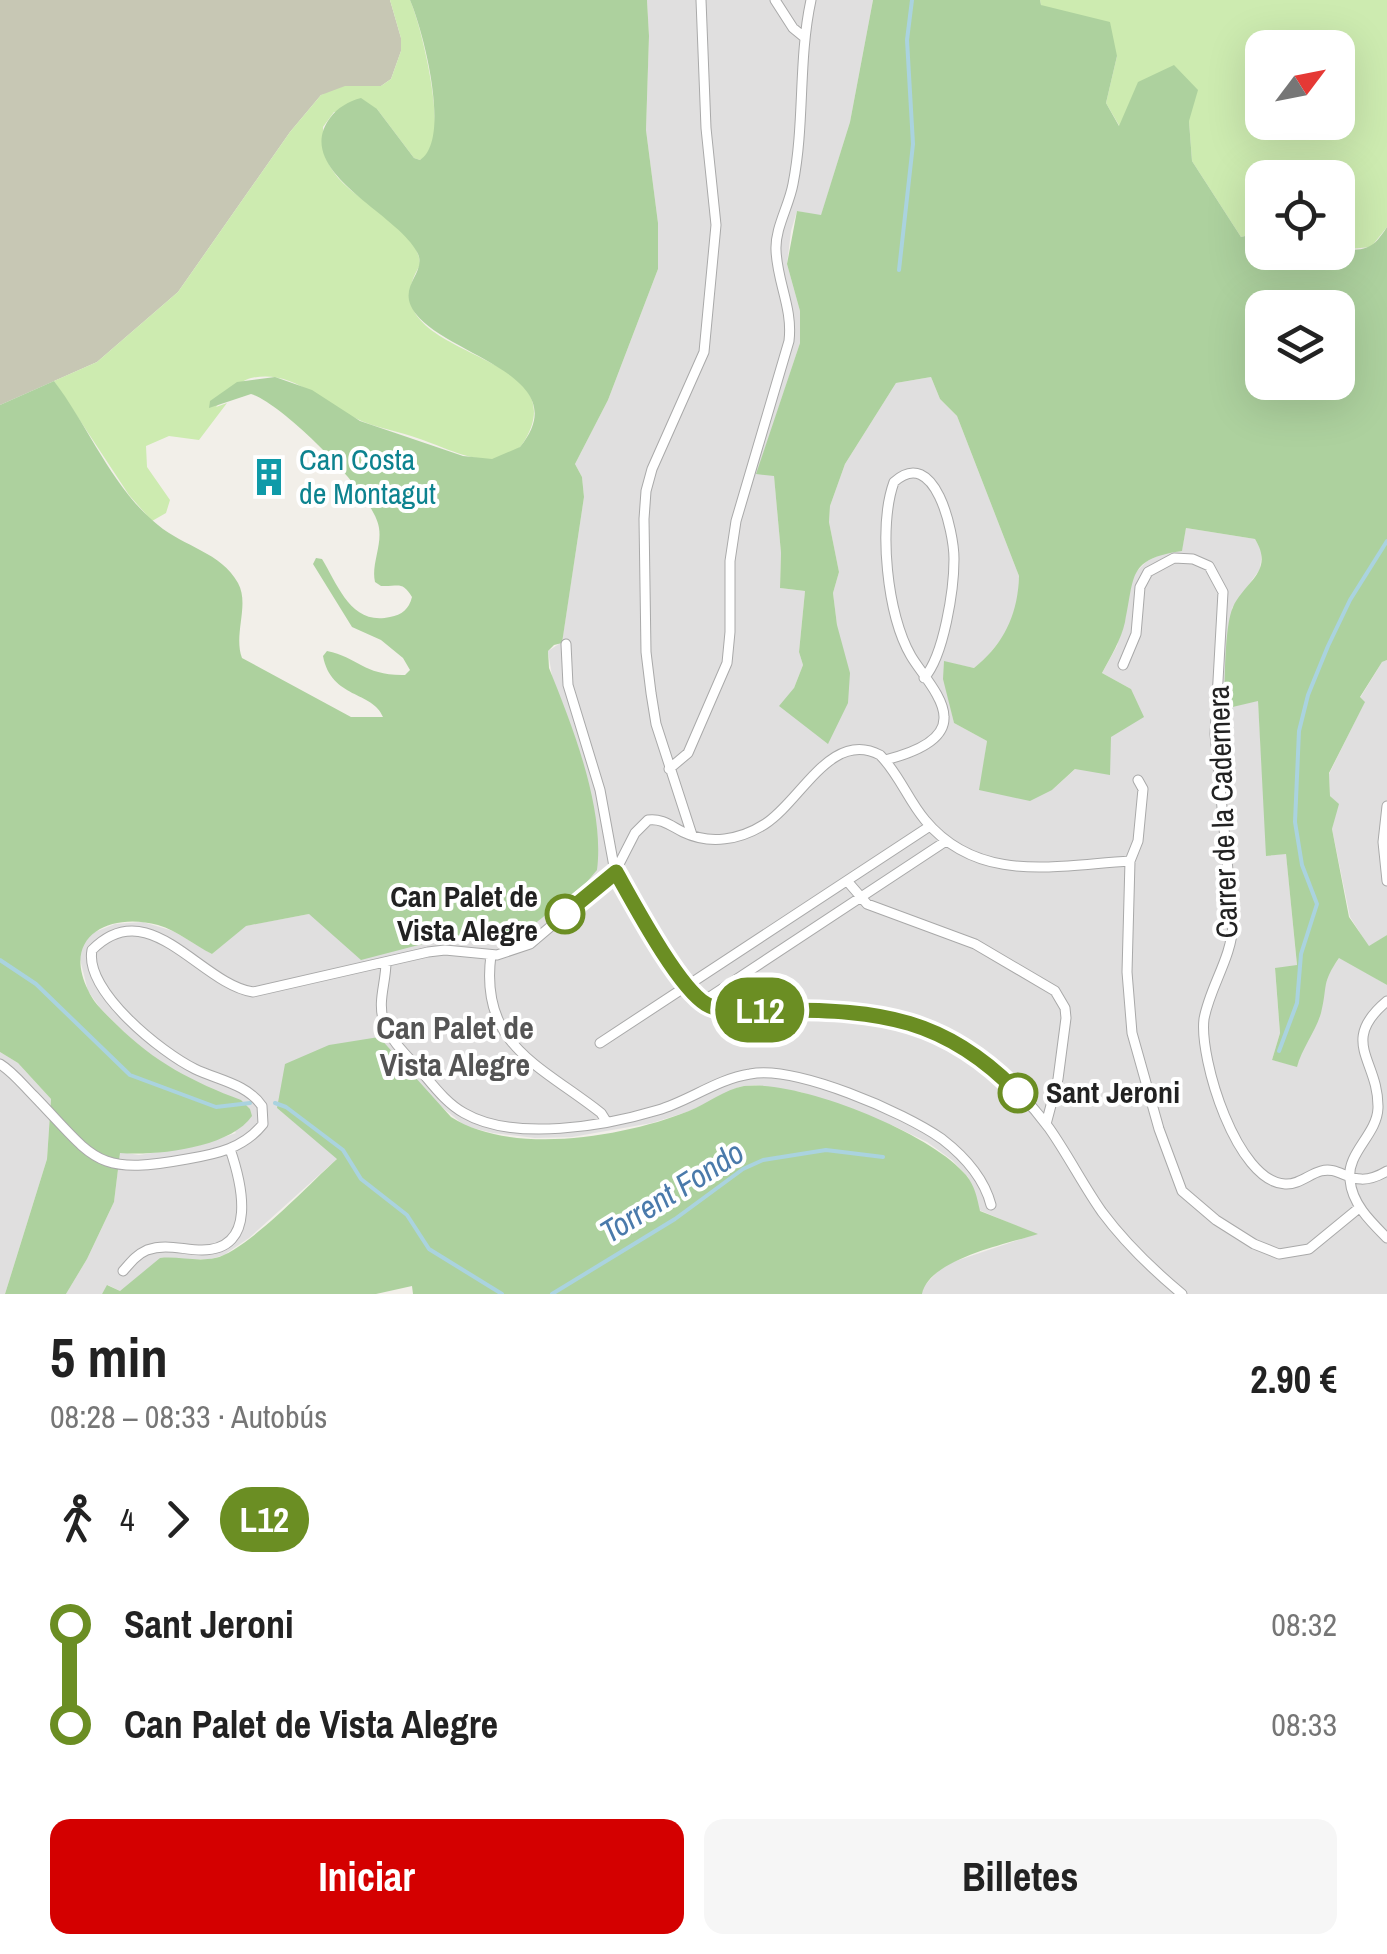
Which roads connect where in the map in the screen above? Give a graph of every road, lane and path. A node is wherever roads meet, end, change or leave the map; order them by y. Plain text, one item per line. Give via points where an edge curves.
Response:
1 (701, 0) edge
2 (775, 0) edge
3 (811, 0) edge
4 (804, 37) junction
5 (566, 644) dead end
6 (1124, 665) dead end
7 (924, 678) junction
8 (885, 760) junction
9 (669, 768) junction
10 (1138, 780) dead end
11 (1387, 806) edge
12 (930, 826) junction
13 (692, 836) junction
14 (946, 841) junction
15 (1130, 861) junction
16 (616, 872) junction
17 (1387, 881) edge
18 (848, 882) junction
19 (859, 898) junction
20 (491, 955) junction
21 (386, 962) junction
22 (687, 985) junction
23 (1387, 1001) edge
24 (702, 1002) junction
25 (600, 1043) dead end
26 (0, 1064) edge
27 (606, 1121) junction
28 (1046, 1124) junction
29 (230, 1149) junction
30 (1387, 1171) edge
31 (1350, 1179) junction
32 (991, 1205) dead end
33 (1360, 1208) junction
34 (1387, 1238) edge
35 (124, 1271) dead end
36 (1182, 1294) edge

1 - 9 street via 716,224 706,334 652,469 644,519 646,652
2 - 4 street
3 - 4 street
4 - 9 street via 795,170 776,251 790,314 788,341 736,521 726,663 688,753
5 - 16 street via 568,685
6 - 31 street, Carrer de la Cadernera via 1148,572 1174,558 1208,566 1223,592 1215,734 1233,923 1205,1015 1206,1058 1237,1140 1268,1178 1284,1184 1330,1170
7 - 7 street via 896,622 889,570 891,490 912,472 928,480 942,502 953,549 936,658
7 - 8 street via 942,708 942,728 929,742
8 - 12 street
8 - 13 street via 870,750 842,750 765,824 726,839
9 - 13 street
10 - 15 street via 1138,840
11 - 17 street
12 - 14 street
12 - 18 street
13 - 16 street via 648,820
14 - 15 street via 1008,867
14 - 19 street
15 - 33 street via 1132,1033 1182,1191 1216,1220 1278,1254 1309,1249
16 - 20 street via 530,944
16 - 22 street
18 - 19 street
18 - 22 street
19 - 24 street
19 - 28 street via 975,944 1055,991 1065,1029
20 - 21 street via 445,950
20 - 27 street via 488,993 504,1034
21 - 27 street via 384,1025 456,1108 529,1128
21 - 29 street via 252,992 152,934 124,932 92,950 102,986 149,1038 262,1106 263,1124
22 - 24 street
22 - 25 street
23 - 31 street via 1363,1028 1378,1108
24 - 28 street via 721,1010 894,1018 976,1056
26 - 29 street via 100,1160 150,1166
27 - 32 street via 663,1109 746,1074 776,1074 832,1088 926,1129 970,1166
28 - 36 street via 1118,1231
29 - 35 street via 242,1220 236,1236 212,1250 149,1250
30 - 31 street, Carrer de la Cadernera
31 - 33 street
33 - 34 street

